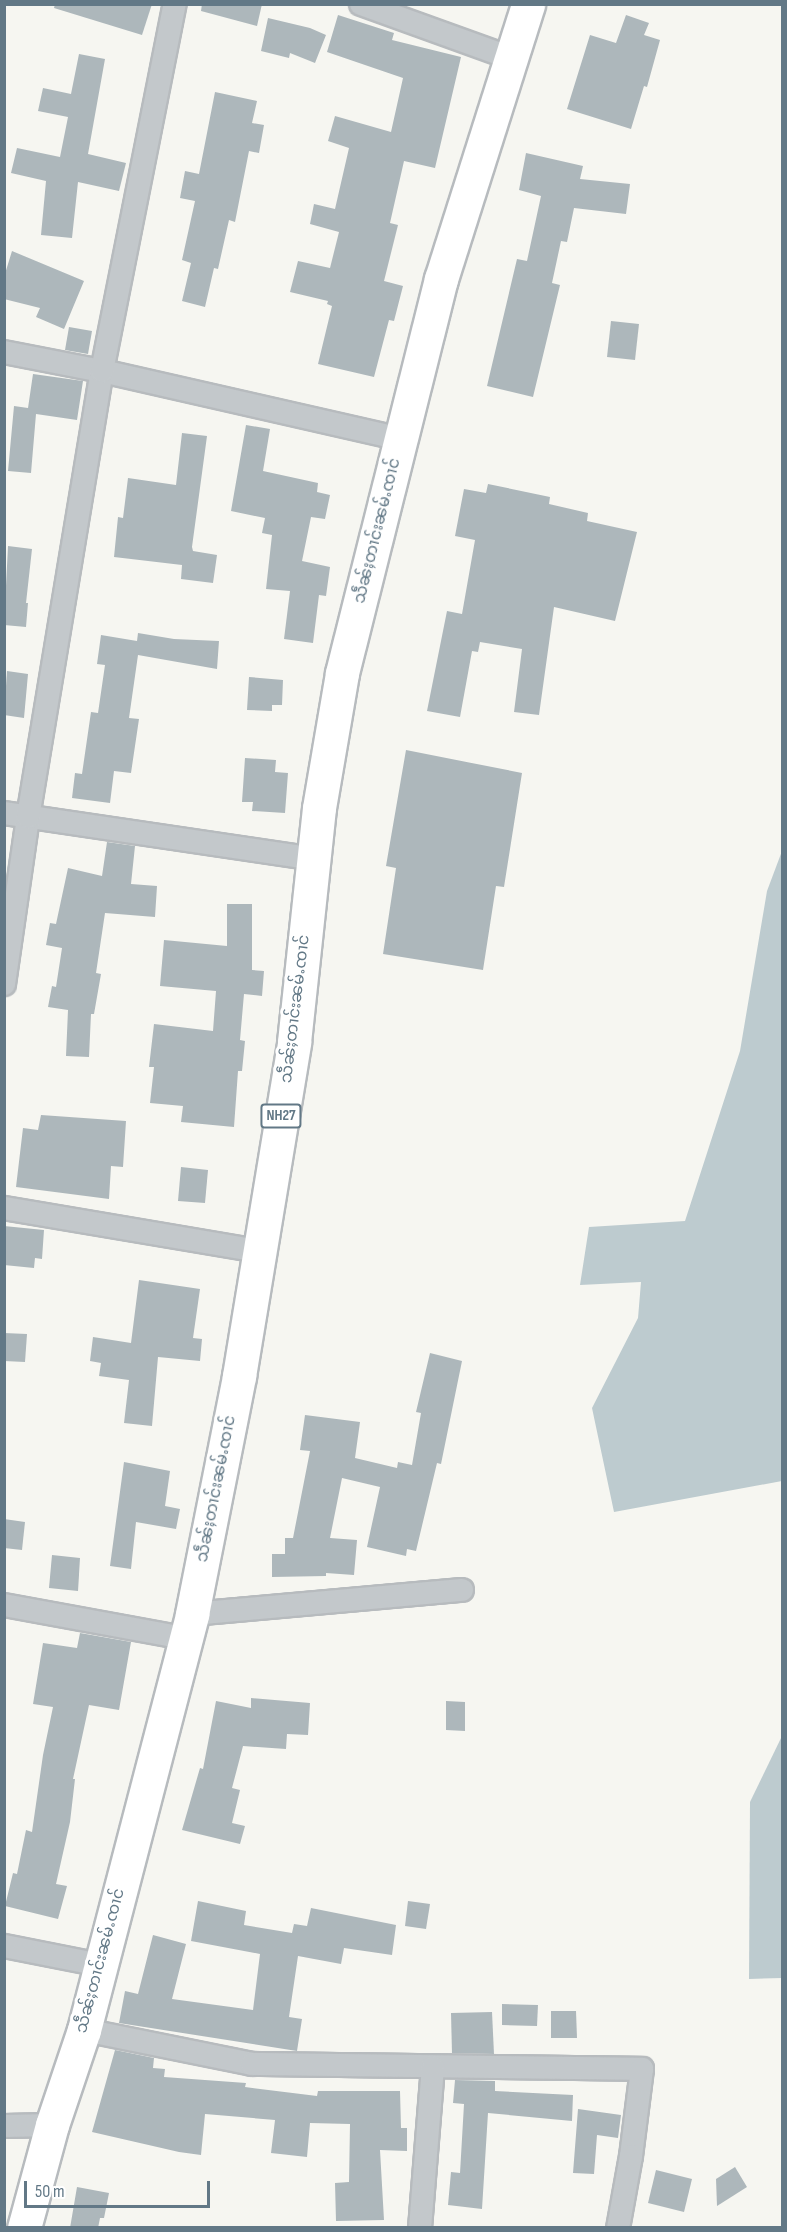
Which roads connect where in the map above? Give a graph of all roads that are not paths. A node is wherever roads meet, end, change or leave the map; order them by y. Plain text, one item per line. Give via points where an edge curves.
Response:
1 (175, 4) edge
2 (361, 4) edge
3 (528, 4) edge
4 (511, 58) junction
5 (4, 352) edge
6 (102, 370) junction
7 (401, 439) junction
8 (4, 813) edge
9 (28, 817) junction
10 (314, 859) junction
11 (4, 984) edge
12 (4, 1208) edge
13 (259, 1251) junction
14 (462, 1590) dead end
15 (4, 1605) edge
16 (188, 1626) junction
17 (4, 1946) edge
18 (101, 1965) junction
19 (84, 2030) junction
20 (433, 2068) junction
21 (52, 2125) junction
22 (4, 2126) edge
23 (24, 2228) edge
24 (420, 2228) edge
25 (618, 2228) edge

1 - 6 street
2 - 4 street
3 - 4 highway, သဵၼ်ႈတၢင်းၼမ်ႉၸၢင် / NH27
4 - 7 highway, သဵၼ်ႈတၢင်းၼမ်ႉၸၢင် / NH27 via 441,279
5 - 6 street
6 - 7 street
6 - 9 street
7 - 10 highway, သဵၼ်ႈတၢင်းၼမ်ႉၸၢင် / NH27 via 342,673
8 - 9 street
9 - 10 street
9 - 11 street
10 - 13 highway, သဵၼ်ႈတၢင်းၼမ်ႉၸၢင် / NH27 via 294,1042
12 - 13 street
13 - 16 highway, သဵၼ်ႈတၢင်းၼမ်ႉၸၢင် / NH27 via 239,1376
14 - 16 street
15 - 16 street
16 - 18 highway, သဵၼ်ႈတၢင်းၼမ်ႉၸၢင် / NH27
17 - 18 street
18 - 19 highway, သဵၼ်ႈတၢင်းၼမ်ႉၸၢင် / NH27
19 - 20 street via 252,2064
19 - 21 highway, သဵၼ်ႈတၢင်းၼမ်ႉၸၢင် / NH27
20 - 24 street
20 - 25 street via 642,2070
21 - 22 street
21 - 23 highway, သဵၼ်ႈတၢင်းၼမ်ႉၸၢင် / NH27

